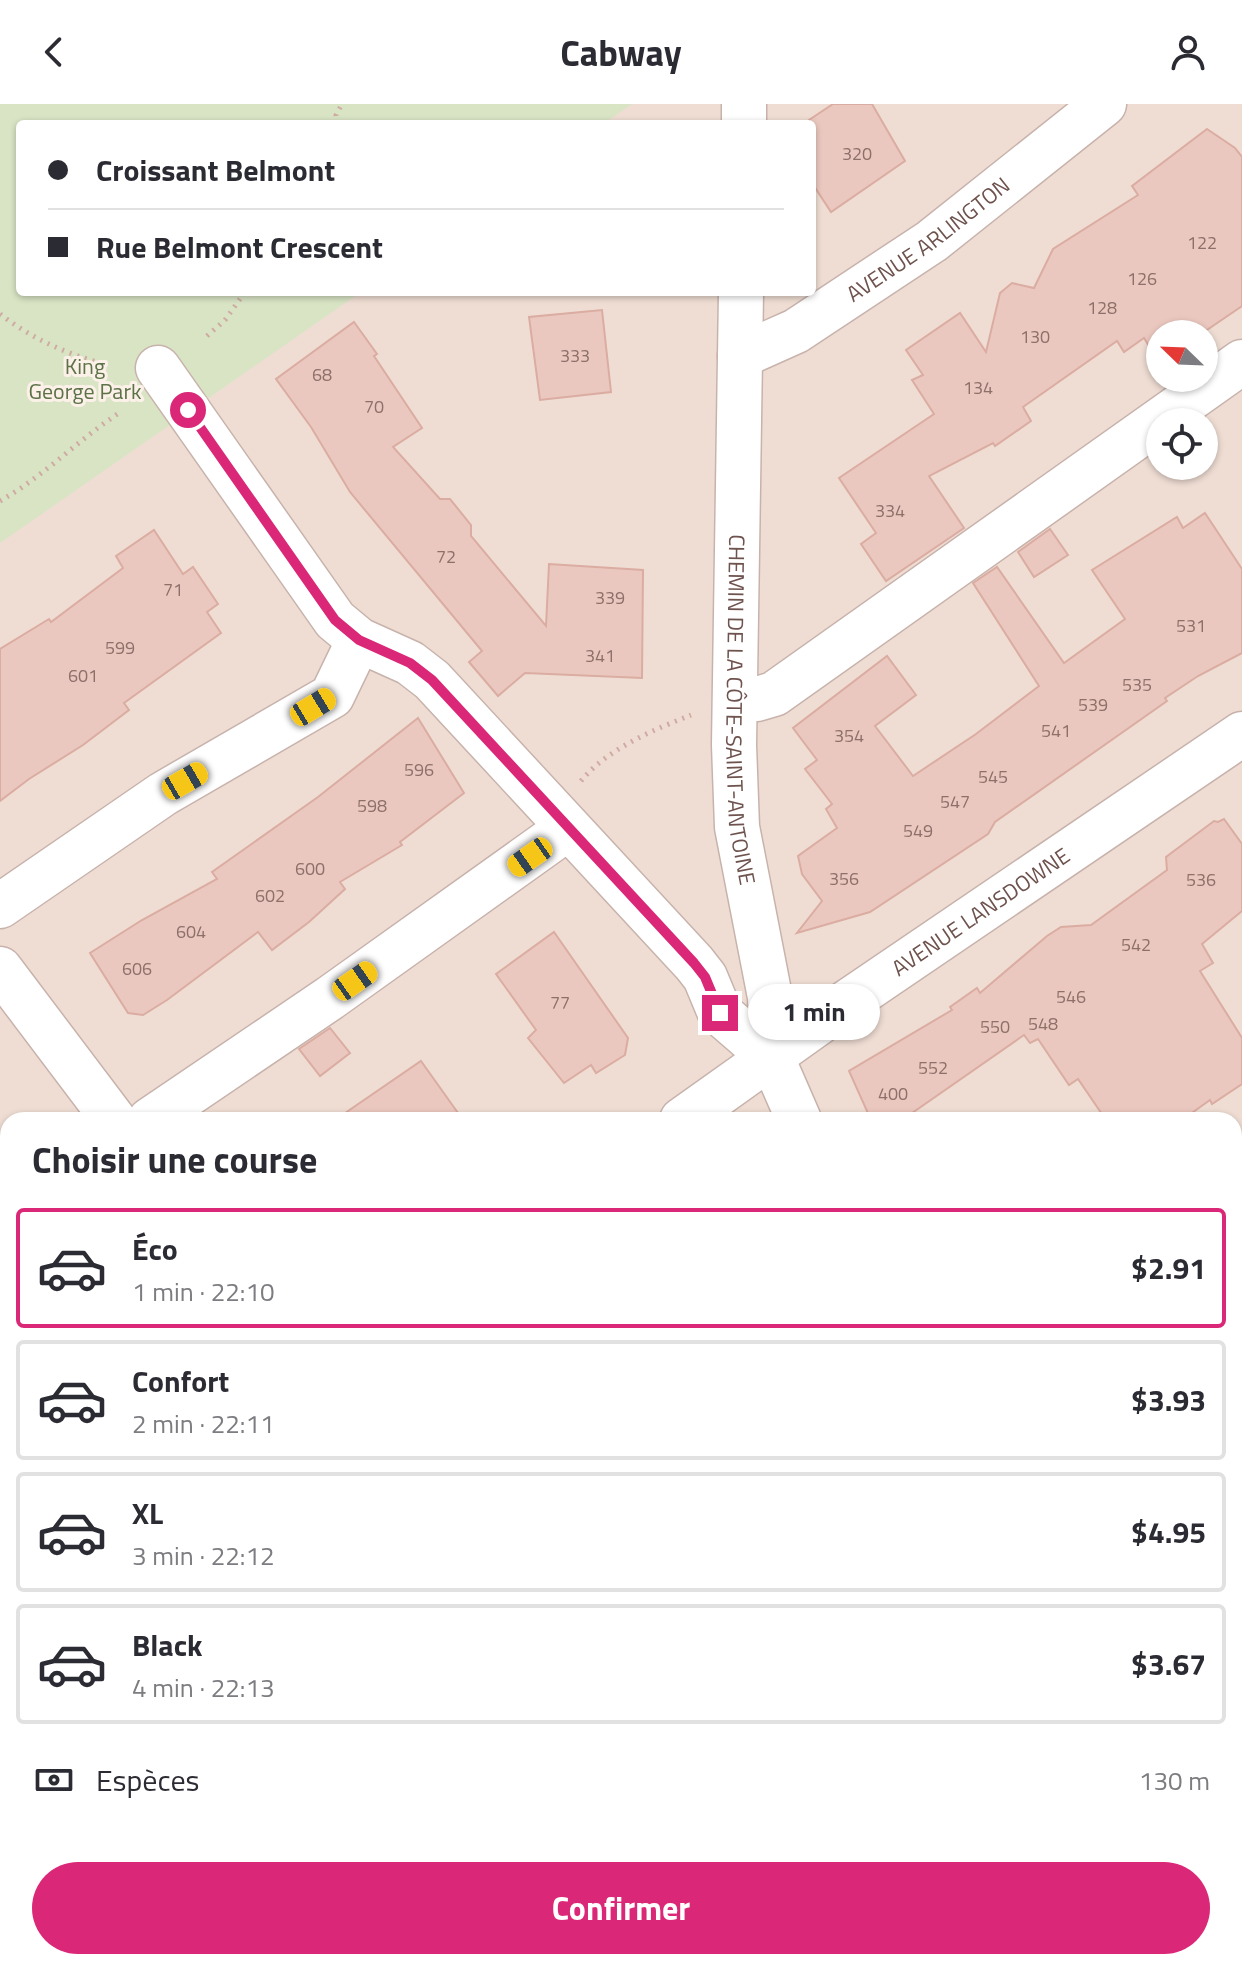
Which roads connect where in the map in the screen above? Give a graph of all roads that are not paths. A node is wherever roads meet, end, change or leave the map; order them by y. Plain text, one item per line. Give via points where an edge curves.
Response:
1 (1104, 104) edge
2 (741, 296) edge
3 (740, 356) junction
4 (1242, 362) edge
5 (158, 368) dead end
6 (359, 640) junction
7 (736, 698) junction
8 (1242, 734) edge
9 (572, 807) junction
10 (0, 906) edge
11 (0, 969) edge
12 (772, 1058) junction
13 (108, 1112) edge
14 (162, 1112) edge
15 (694, 1112) edge
16 (796, 1112) edge

1 - 3 street, AVENUE ARLINGTON via 932,241 796,331
2 - 3 street, CHEMIN DE LA CÔTE-SAINT-ANTOINE
3 - 7 street, CHEMIN DE LA CÔTE-SAINT-ANTOINE
4 - 7 street via 774,694
5 - 6 street via 335,620
6 - 9 street via 410,663 432,680
6 - 10 street via 332,696 163,794
7 - 12 street, CHEMIN DE LA CÔTE-SAINT-ANTOINE via 737,827 770,997
8 - 12 street, AVENUE LANSDOWNE
9 - 12 street via 705,977 720,1013
9 - 14 street via 343,990
11 - 13 street
12 - 15 street, AVENUE LANSDOWNE
12 - 16 street, CHEMIN DE LA CÔTE-SAINT-ANTOINE

